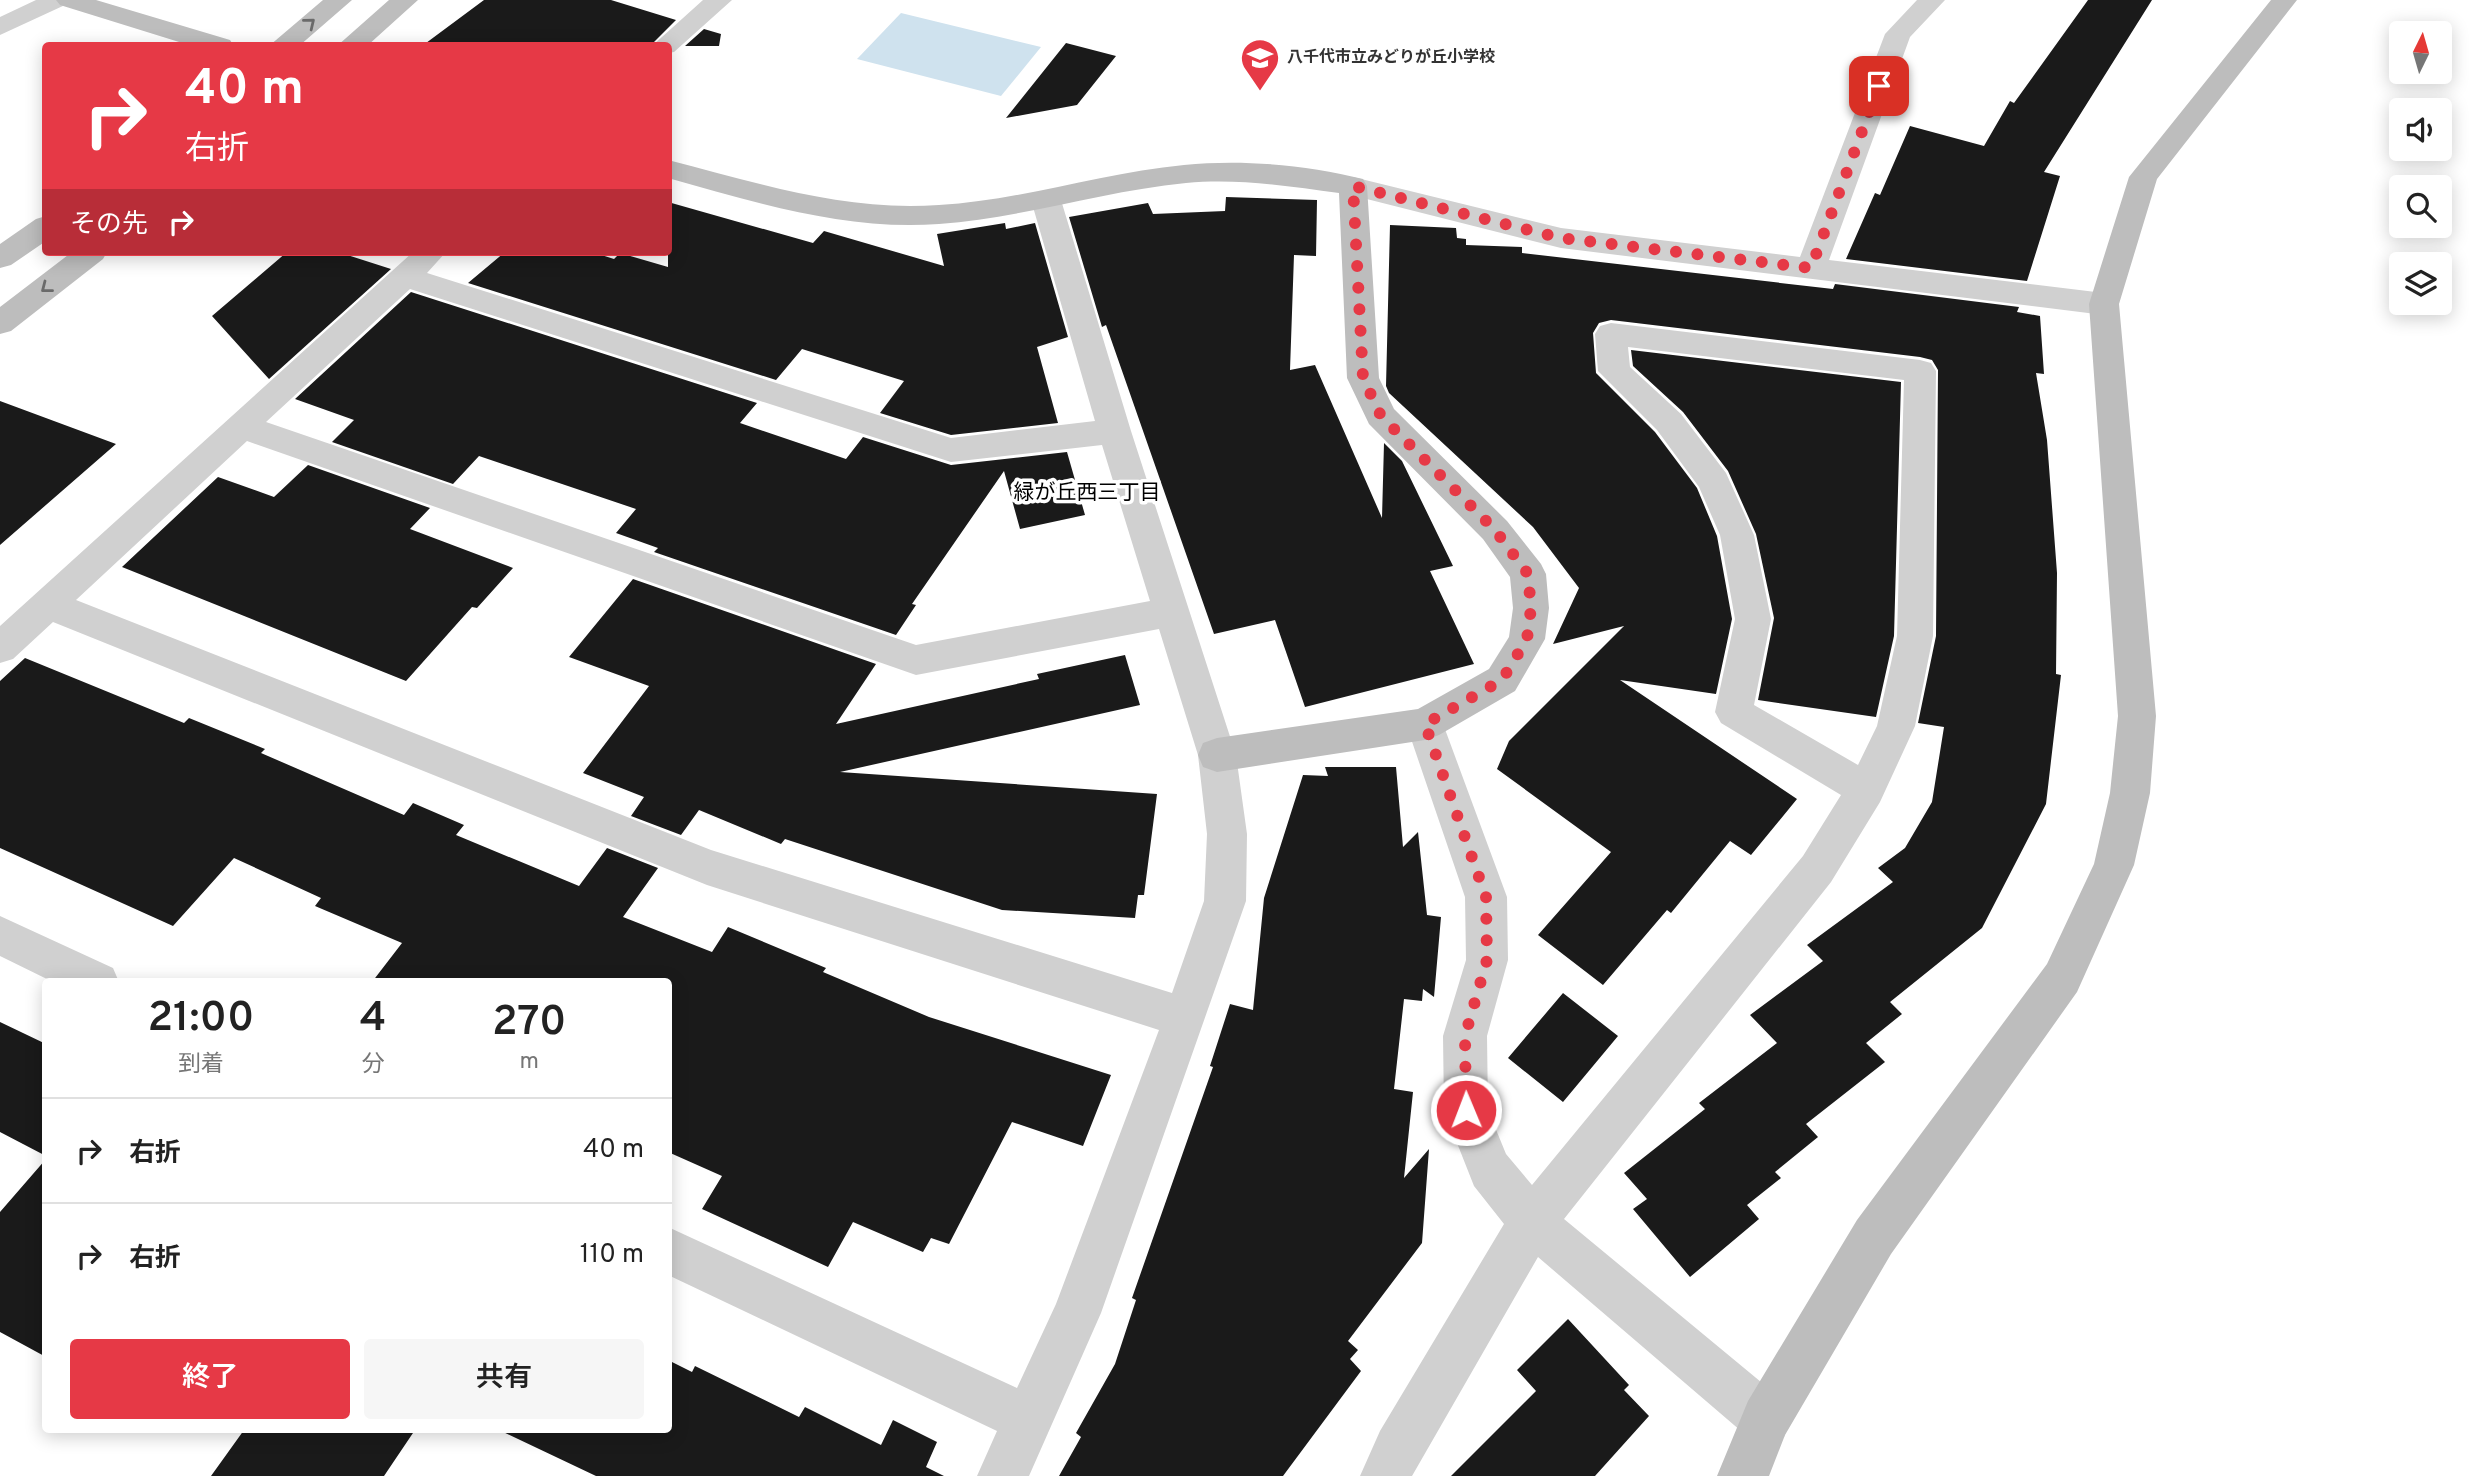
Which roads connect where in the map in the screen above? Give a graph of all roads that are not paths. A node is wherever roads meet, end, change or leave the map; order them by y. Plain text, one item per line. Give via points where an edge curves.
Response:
1 (56, 0) edge
2 (69, 0) edge
3 (339, 0) edge
4 (405, 0) edge
5 (719, 0) edge
6 (1932, 0) edge
7 (2284, 0) edge
8 (0, 27) edge
9 (208, 42) edge
10 (287, 42) edge
11 (354, 42) edge
12 (670, 42) edge
13 (672, 170) edge
14 (1353, 186) junction
15 (1046, 200) junction
16 (42, 229) edge
17 (87, 256) edge
18 (426, 256) edge
19 (0, 258) edge
20 (1811, 268) junction
21 (404, 276) junction
22 (2104, 304) junction
23 (0, 323) edge
24 (240, 426) junction
25 (1114, 431) junction
26 (47, 604) junction
27 (1171, 612) junction
28 (0, 648) edge
29 (1425, 724) junction
30 (1217, 755) junction
31 (1866, 790) junction
32 (0, 935) edge
33 (90, 978) edge
34 (1185, 1018) junction
35 (1532, 1222) junction
36 (672, 1252) edge
37 (1766, 1419) junction
38 (1030, 1420) junction
39 (1003, 1476) edge
40 (1386, 1476) edge
41 (1742, 1476) edge

1 - 8 street
2 - 9 street
10 -> 3 street
4 - 11 street
5 - 12 street
6 - 20 street via 1898,34
7 - 22 street via 2143,177
13 - 15 street via 805,207 870,215 939,215
14 - 15 street via 1278,175 1186,174
14 - 20 street via 1561,238
14 - 29 street via 1363,378 1381,416 1495,530 1528,574 1531,608 1527,639 1502,680
15 - 25 street
16 - 19 street
17 -> 23 street
18 - 21 street
20 - 22 street
21 - 24 street
21 - 25 street via 951,450
22 - 37 street via 2137,716 2130,793 2114,865 2062,978 1874,1237
24 - 26 street
24 - 27 street via 915,660
25 - 27 street
26 - 28 street
26 - 34 street via 707,867
27 - 30 street
29 - 30 street
29 - 35 street via 1486,897 1487,960 1465,1036 1466,1110 1490,1170
30 - 34 street via 1227,834 1225,901
31 - 31 street via 1896,726 1915,636 1920,371 1611,334 1614,371 1669,422 1714,482 1737,535 1753,619 1734,712
31 - 35 street via 1817,869
32 - 33 street
34 - 38 street via 1077,1313
35 - 37 street
35 - 40 street
36 - 38 street
37 - 41 street
38 - 39 street

